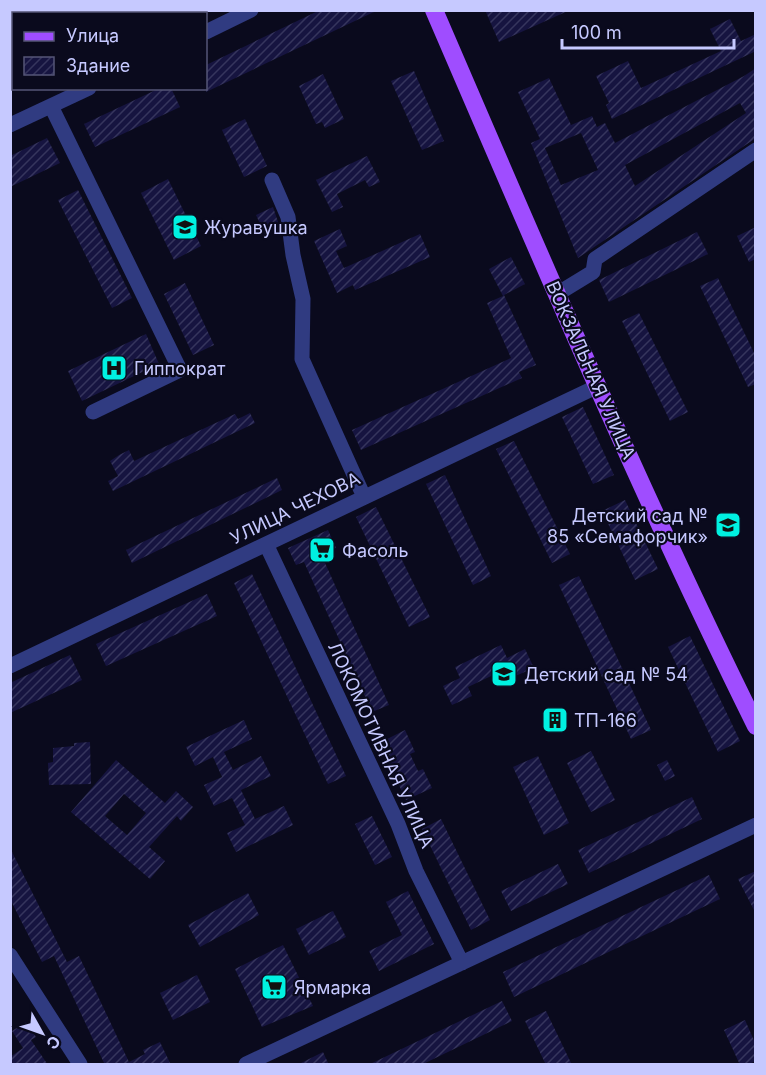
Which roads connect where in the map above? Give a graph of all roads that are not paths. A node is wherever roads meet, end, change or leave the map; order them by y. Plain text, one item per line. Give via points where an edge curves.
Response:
1 (250, 10) edge
2 (434, 10) edge
3 (207, 32) edge
4 (85, 90) edge
5 (51, 106) junction
6 (10, 125) edge
7 (756, 150) edge
8 (272, 180) dead end
9 (557, 294) junction
10 (596, 387) junction
11 (93, 412) dead end
12 (364, 497) junction
13 (266, 544) junction
14 (10, 666) edge
15 (756, 726) edge
16 (756, 825) edge
17 (10, 955) edge
18 (462, 963) junction
19 (80, 1065) edge
20 (246, 1065) edge

1 - 3 street
2 - 9 main road, ВОКЗАЛЬНАЯ УЛИЦА
4 - 5 street
5 - 6 street
5 - 11 street via 180,370
7 - 9 street via 595,259 593,272
8 - 12 street via 288,218 303,299 302,359
9 - 10 main road, ВОКЗАЛЬНАЯ УЛИЦА
10 - 12 street, УЛИЦА ЧЕХОВА
10 - 15 main road, ВОКЗАЛЬНАЯ УЛИЦА
12 - 13 street, УЛИЦА ЧЕХОВА
13 - 14 street, УЛИЦА ЧЕХОВА
13 - 18 street, ЛОКОМОТИВНАЯ УЛИЦА
16 - 18 street
17 - 19 street
18 - 20 street

